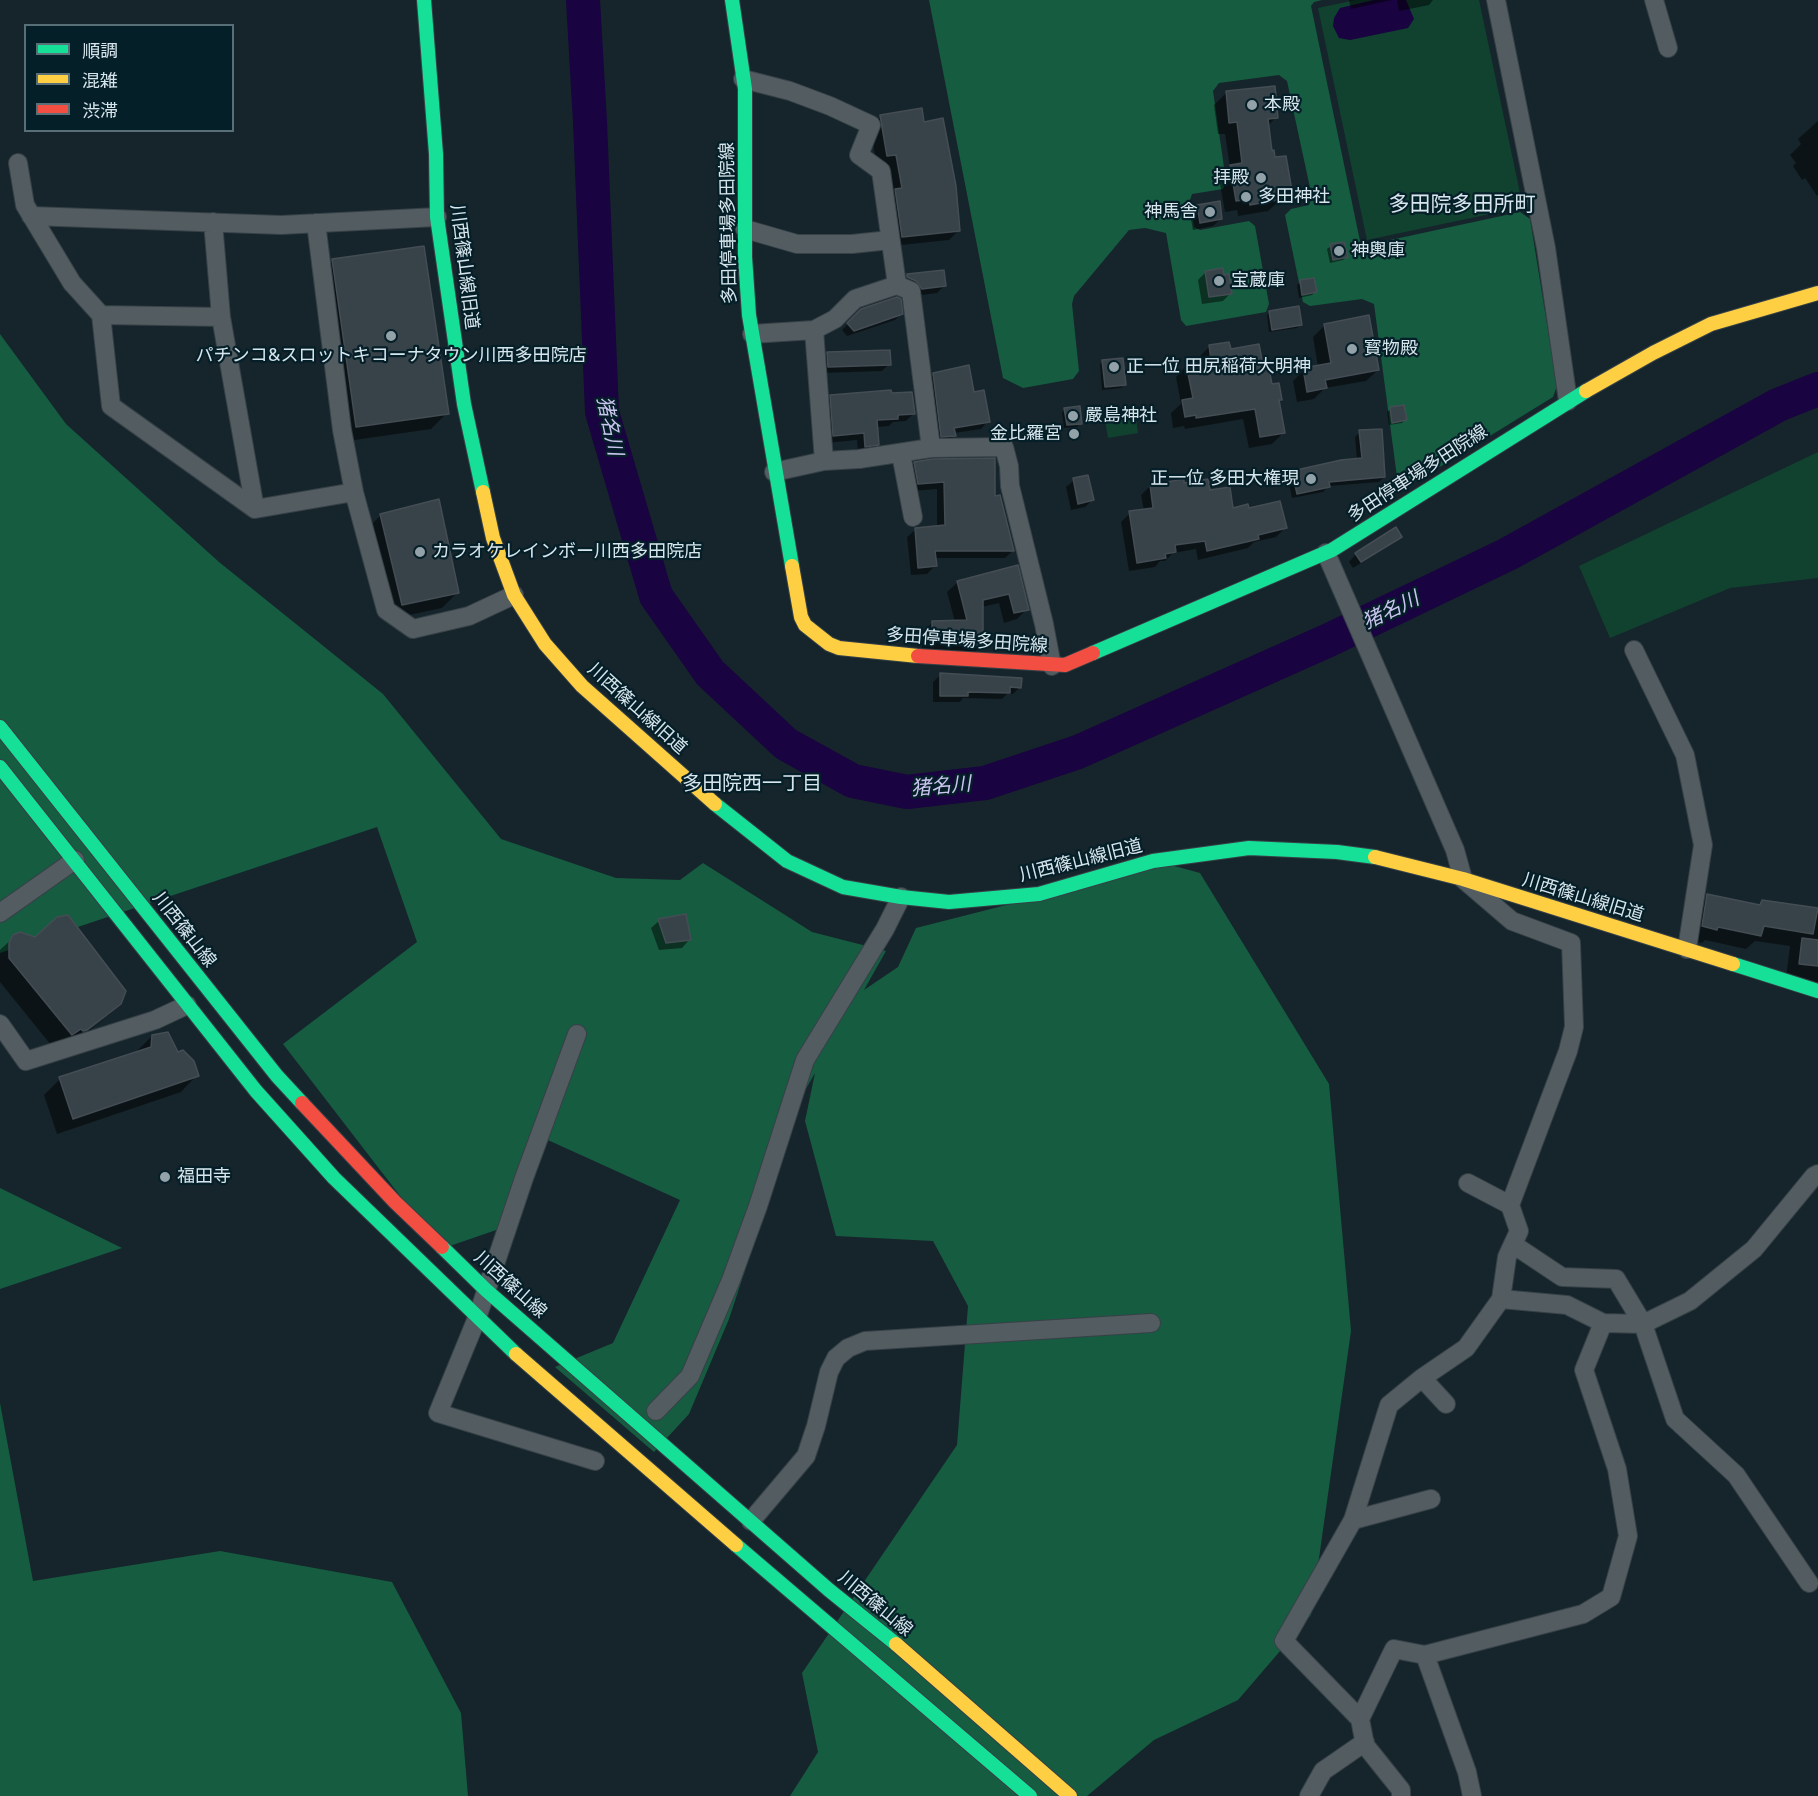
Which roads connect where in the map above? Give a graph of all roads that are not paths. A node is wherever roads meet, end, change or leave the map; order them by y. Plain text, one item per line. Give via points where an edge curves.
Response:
1 (424, 0) edge
2 (732, 0) edge
3 (1496, 0) edge
4 (1654, 0) edge
5 (1668, 48) dead end
6 (743, 79) junction
7 (18, 163) dead end
8 (31, 216) junction
9 (437, 217) junction
10 (213, 222) junction
11 (316, 223) junction
12 (745, 229) junction
13 (890, 240) junction
14 (897, 285) junction
15 (1818, 293) edge
16 (101, 315) junction
17 (221, 318) junction
18 (814, 330) junction
19 (752, 334) junction
20 (1568, 401) junction
21 (931, 448) junction
22 (901, 454) junction
23 (824, 461) junction
24 (774, 472) junction
25 (354, 492) junction
26 (255, 509) junction
27 (913, 517) dead end
28 (1326, 553) junction
29 (514, 595) junction
30 (1634, 650) dead end
31 (1052, 666) junction
32 (0, 727) edge
33 (0, 766) edge
34 (75, 860) junction
35 (1463, 879) junction
36 (901, 897) junction
37 (0, 913) edge
38 (1687, 949) junction
39 (1818, 991) edge
40 (187, 1005) junction
41 (0, 1024) edge
42 (577, 1034) dead end
43 (1818, 1174) edge
44 (1468, 1183) dead end
45 (1510, 1205) junction
46 (1514, 1245) junction
47 (486, 1290) junction
48 (1502, 1299) junction
49 (477, 1317) junction
50 (1151, 1323) dead end
51 (1603, 1323) junction
52 (1643, 1324) junction
53 (1422, 1378) junction
54 (1446, 1404) dead end
55 (656, 1410) dead end
56 (595, 1461) dead end
57 (1431, 1499) dead end
58 (1353, 1520) junction
59 (751, 1521) junction
60 (1815, 1583) edge
61 (1425, 1655) junction
62 (1360, 1719) junction
63 (1365, 1742) junction
64 (1030, 1796) edge
65 (1070, 1796) edge
66 (1309, 1796) edge
67 (1401, 1796) edge
68 (1472, 1796) edge

1 - 9 main road, 川西篠山線旧道
2 - 6 main road, 多田停車場多田院線
3 - 20 street via 1546,248
4 - 5 street
6 - 12 main road, 多田停車場多田院線
6 - 13 street via 800,95 871,125 859,154 881,171
7 - 8 street via 25,205
8 - 10 street
8 - 16 street via 72,283
9 - 11 street
9 - 29 main road, 川西篠山線旧道 via 464,404 493,538
10 - 11 street
10 - 17 street
11 - 25 street via 342,430
12 - 13 street via 797,244
12 - 19 main road, 多田停車場多田院線
13 - 14 street
14 - 18 street via 855,298 835,319
14 - 21 street via 911,291
15 - 20 main road, 多田停車場多田院線 via 1711,324
16 - 17 street
16 - 26 street via 111,406
17 - 26 street
18 - 19 street
18 - 23 street
19 - 24 main road, 多田停車場多田院線
20 - 28 main road, 多田停車場多田院線
21 - 22 street
21 - 31 street via 1004,447
22 - 23 street
22 - 27 street
23 - 24 street
24 - 31 main road, 多田停車場多田院線 via 801,617 829,644 899,654
25 - 26 street
25 - 29 street via 386,610 413,629 469,616
28 - 31 main road, 多田停車場多田院線 via 1065,665
28 - 35 street via 1455,850
29 - 36 main road, 川西篠山線旧道 via 545,644 582,686 787,861 843,887
30 - 38 street via 1685,755 1703,845
32 - 47 main road, 川西篠山線 via 277,1076 394,1202
33 - 34 main road
34 - 37 street
34 - 40 main road
35 - 36 main road, 川西篠山線旧道 via 1347,853 1249,848 1153,861 1039,894 949,902
35 - 38 main road, 川西篠山線旧道
35 - 45 street via 1512,921 1571,943 1574,1027
36 - 55 street via 805,1060 727,1291 690,1376
38 - 39 main road, 川西篠山線旧道
40 - 41 street via 155,1020 26,1061
40 - 49 main road via 256,1091 334,1178
42 - 47 street
43 - 52 street via 1754,1249 1690,1301
44 - 45 street
45 - 46 street via 1519,1231
46 - 48 street via 1507,1257
46 - 52 street via 1562,1277 1616,1279
47 - 49 street
47 - 59 main road, 川西篠山線
48 - 51 street via 1567,1305
48 - 53 street via 1466,1348
49 - 56 street via 438,1413
49 - 64 main road
50 - 59 street via 865,1341 848,1348 836,1358 829,1372 806,1456
51 - 52 street
51 - 61 street via 1584,1370 1617,1469 1628,1536 1611,1597 1583,1614
52 - 60 street via 1675,1419 1736,1475
53 - 54 street
53 - 58 street via 1389,1404
57 - 58 street
58 - 62 street via 1284,1641
59 - 65 main road, 川西篠山線
61 - 62 street via 1394,1649
61 - 68 street
62 - 63 street
63 - 66 street via 1323,1772
63 - 67 street via 1401,1790

